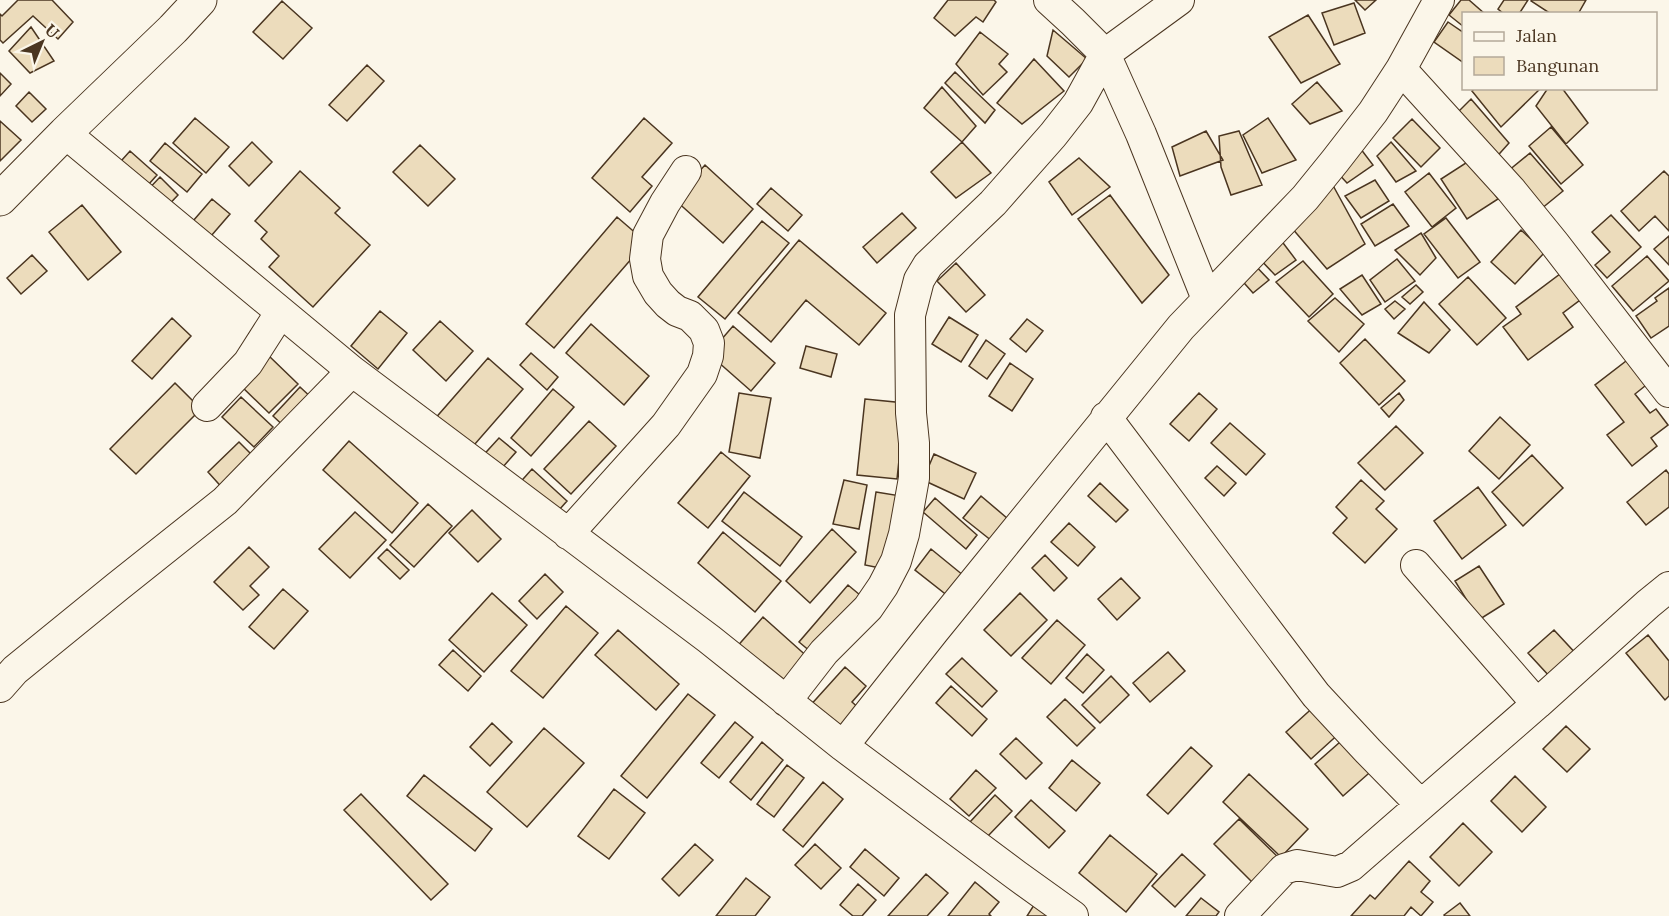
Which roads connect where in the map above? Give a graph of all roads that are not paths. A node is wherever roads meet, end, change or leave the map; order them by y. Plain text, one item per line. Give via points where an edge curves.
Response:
1 (200, 0) edge
2 (1049, 0) edge
3 (1179, 0) edge
4 (1439, 0) edge
5 (1106, 54) junction
6 (1401, 69) junction
7 (65, 134) junction
8 (686, 171) dead end
9 (0, 199) edge
10 (1207, 299) junction
11 (280, 313) junction
12 (351, 371) junction
13 (1669, 392) edge
14 (207, 406) dead end
15 (1106, 417) junction
16 (568, 534) junction
17 (1416, 566) dead end
18 (1669, 587) edge
19 (0, 687) edge
20 (786, 701) junction
21 (1537, 704) junction
22 (843, 746) junction
23 (1421, 805) junction
24 (1073, 916) edge
25 (1240, 916) edge

1 - 7 highway
2 - 5 street
3 - 5 street
4 - 6 street
5 - 10 street
5 - 20 street via 1078,103 1053,135 993,203 928,265 919,280 909,315 914,478 896,561 868,608 824,652
6 - 10 street via 1373,112 1305,198
6 - 13 street via 1518,199
7 - 9 highway
7 - 11 street
8 - 16 street via 648,235 645,259 648,276 658,293 704,330 708,356 702,374 666,425
10 - 15 street
11 - 12 street
11 - 14 street via 248,363
12 - 16 street
12 - 19 street via 225,501 15,670
15 - 22 street
15 - 23 street via 1316,695
16 - 20 street
17 - 21 street
18 - 21 street
20 - 22 street
21 - 23 street
22 - 24 street
23 - 25 street via 1351,866 1337,872 1297,865 1284,869

